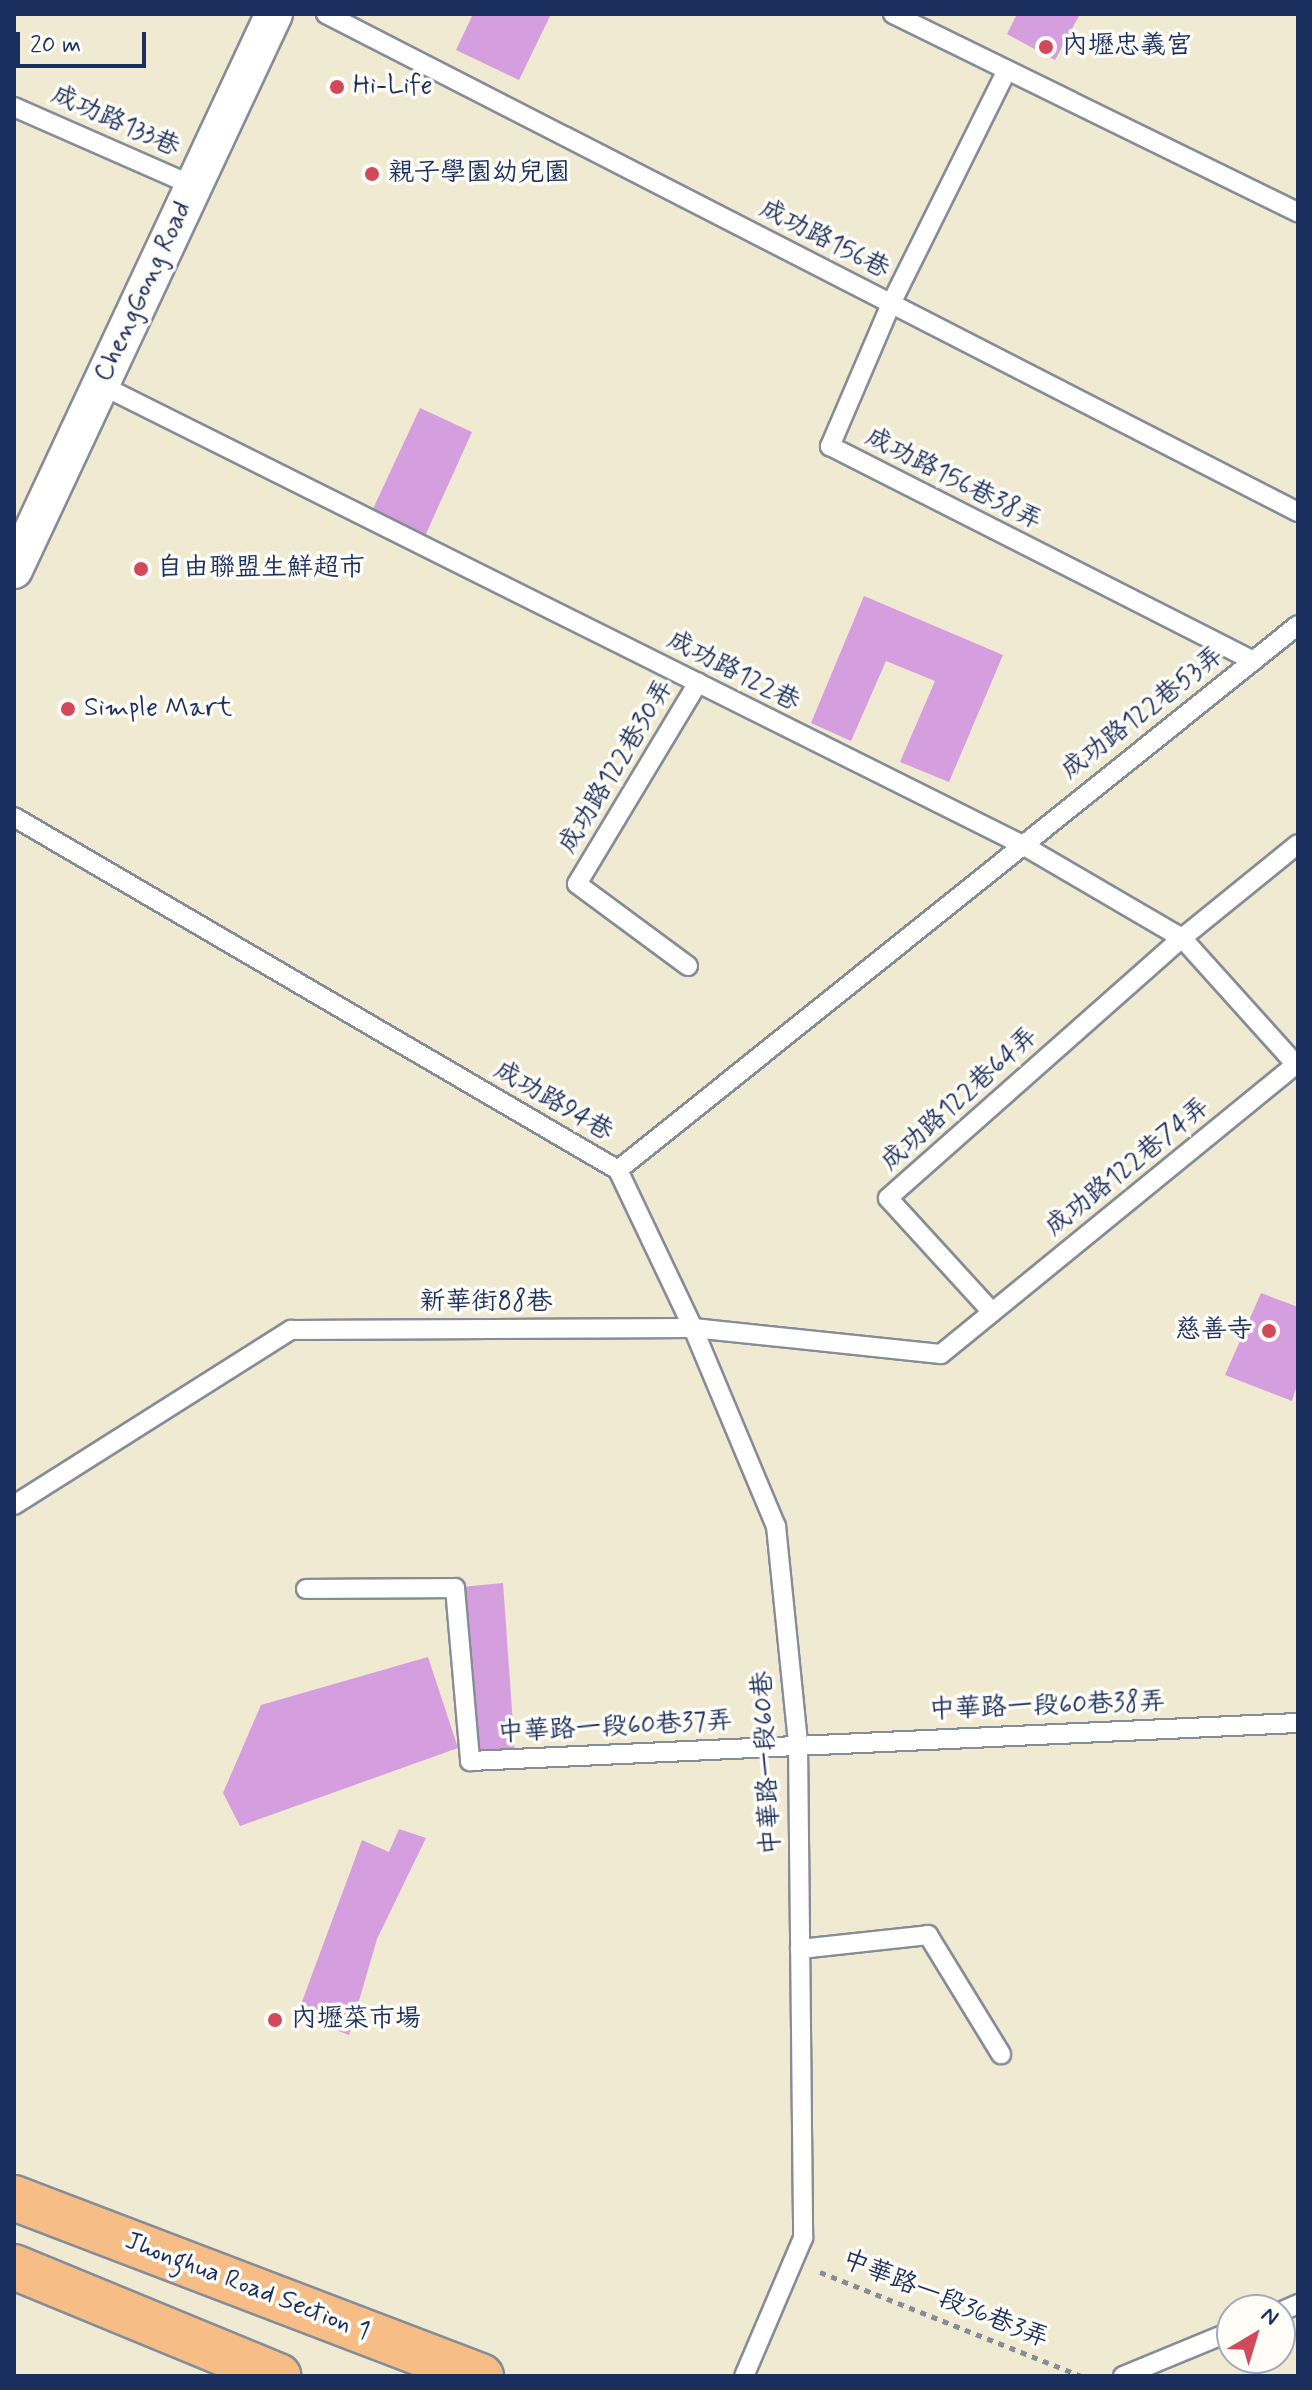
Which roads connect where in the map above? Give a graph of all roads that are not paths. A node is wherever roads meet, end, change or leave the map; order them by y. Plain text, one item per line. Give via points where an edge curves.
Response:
1 (274, 14) edge
2 (326, 14) edge
3 (893, 14) edge
4 (1007, 70) junction
5 (14, 107) edge
6 (194, 186) junction
7 (1298, 212) edge
8 (891, 304) junction
9 (101, 385) junction
10 (1298, 512) edge
11 (14, 570) edge
12 (1298, 625) edge
13 (1253, 661) junction
14 (698, 683) junction
15 (14, 817) edge
16 (1021, 844) junction
17 (1298, 844) edge
18 (1182, 938) junction
19 (688, 966) dead end
20 (1297, 1065) edge
21 (618, 1170) junction
22 (992, 1312) junction
23 (693, 1328) junction
24 (14, 1505) edge
25 (306, 1589) dead end
26 (1298, 1723) edge
27 (798, 1744) junction
28 (800, 1949) junction
29 (1001, 2054) dead end
30 (14, 2198) edge
31 (14, 2267) edge
32 (1216, 2338) edge
33 (278, 2376) edge
34 (481, 2376) edge
35 (744, 2376) edge
36 (1123, 2376) edge

1 - 6 street, ChengGong Road
2 - 8 lane, 成功路156巷
3 - 4 lane
4 - 7 lane
4 - 8 lane, 成功路156巷38弄
5 - 6 lane, 成功路133巷
6 - 9 street, ChengGong Road
8 - 10 lane, 成功路156巷
8 - 13 lane, 成功路156巷38弄 via 830,446
9 - 11 street, ChengGong Road
9 - 14 lane, 成功路122巷
12 - 13 lane, 成功路122巷53弄
13 - 16 lane, 成功路122巷53弄
14 - 16 lane, 成功路122巷
14 - 19 lane, 成功路122巷30弄 via 577,884
15 - 21 lane, 成功路94巷
16 - 18 lane, 成功路122巷
16 - 21 lane, 成功路94巷
17 - 18 lane
18 - 20 lane, 成功路122巷
18 - 22 lane, 成功路122巷64弄 via 888,1198
20 - 22 lane, 成功路122巷74弄
21 - 23 lane, 中華路一段60巷
22 - 23 lane, 新華街88巷 via 941,1354
23 - 24 lane, 新華街88巷 via 291,1330
23 - 27 lane, 中華路一段60巷 via 776,1526
25 - 27 lane, 中華路一段60巷37弄 via 455,1588 470,1761
26 - 27 lane, 中華路一段60巷38弄
27 - 28 lane, 中華路一段60巷
28 - 29 lane via 928,1935
28 - 35 lane, 中華路一段60巷 via 803,2238
30 - 34 main road, Jhonghua Road Section 1
31 - 33 main road
32 - 36 lane

